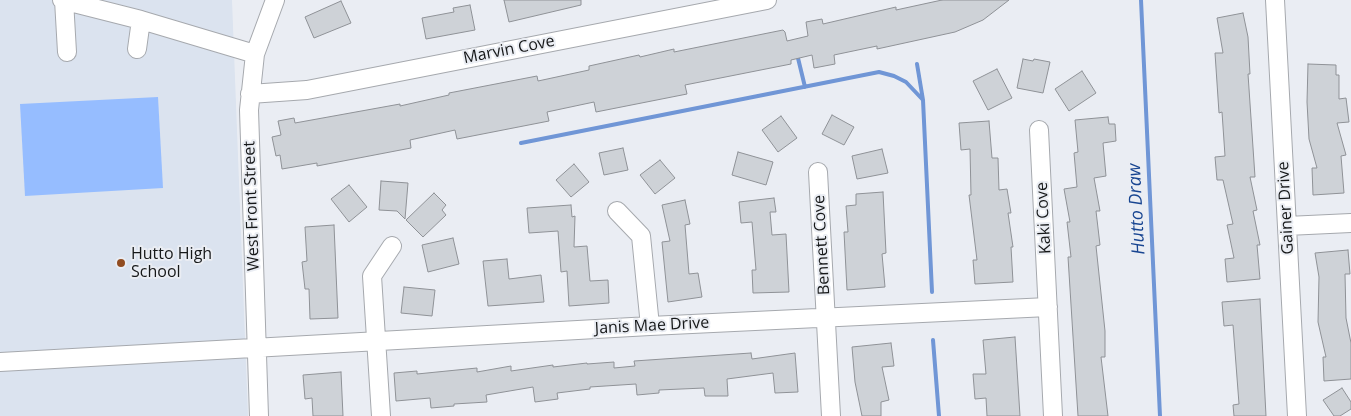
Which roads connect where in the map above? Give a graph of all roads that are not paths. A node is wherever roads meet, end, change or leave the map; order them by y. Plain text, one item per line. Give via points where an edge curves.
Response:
1 (63, 0) edge
2 (275, 0) edge
3 (767, 0) edge
4 (1276, 0) edge
5 (706, 5) edge
6 (141, 20) junction
7 (137, 48) dead end
8 (67, 52) dead end
9 (255, 54) junction
10 (250, 94) junction
11 (1039, 130) dead end
12 (818, 172) dead end
13 (617, 212) dead end
14 (1351, 222) edge
15 (1287, 226) junction
16 (392, 246) dead end
17 (1048, 307) junction
18 (826, 318) junction
19 (650, 326) junction
20 (376, 342) junction
21 (256, 347) junction
22 (0, 362) edge
23 (259, 416) edge
24 (381, 416) edge
25 (831, 416) edge
26 (1053, 416) edge
27 (1297, 416) edge

1 - 6 street
1 - 8 street
2 - 9 street, West Front Street
3 - 5 street, Marvin Cove
4 - 15 street, Gainer Drive
5 - 10 street, Marvin Cove via 307,90
6 - 7 street
6 - 9 street
9 - 10 street, West Front Street
10 - 21 street, West Front Street
11 - 17 street, Kaki Cove
12 - 18 street, Bennett Cove
13 - 19 street via 641,236
14 - 15 street
15 - 27 street, Gainer Drive
16 - 20 street via 372,276
17 - 18 street, Janis Mae Drive
17 - 26 street, Kaki Cove
18 - 19 street, Janis Mae Drive
18 - 25 street, Bennett Cove
19 - 20 street, Janis Mae Drive
20 - 21 street, Janis Mae Drive
20 - 24 street
21 - 22 street, Janis Mae Drive
21 - 23 street, West Front Street

